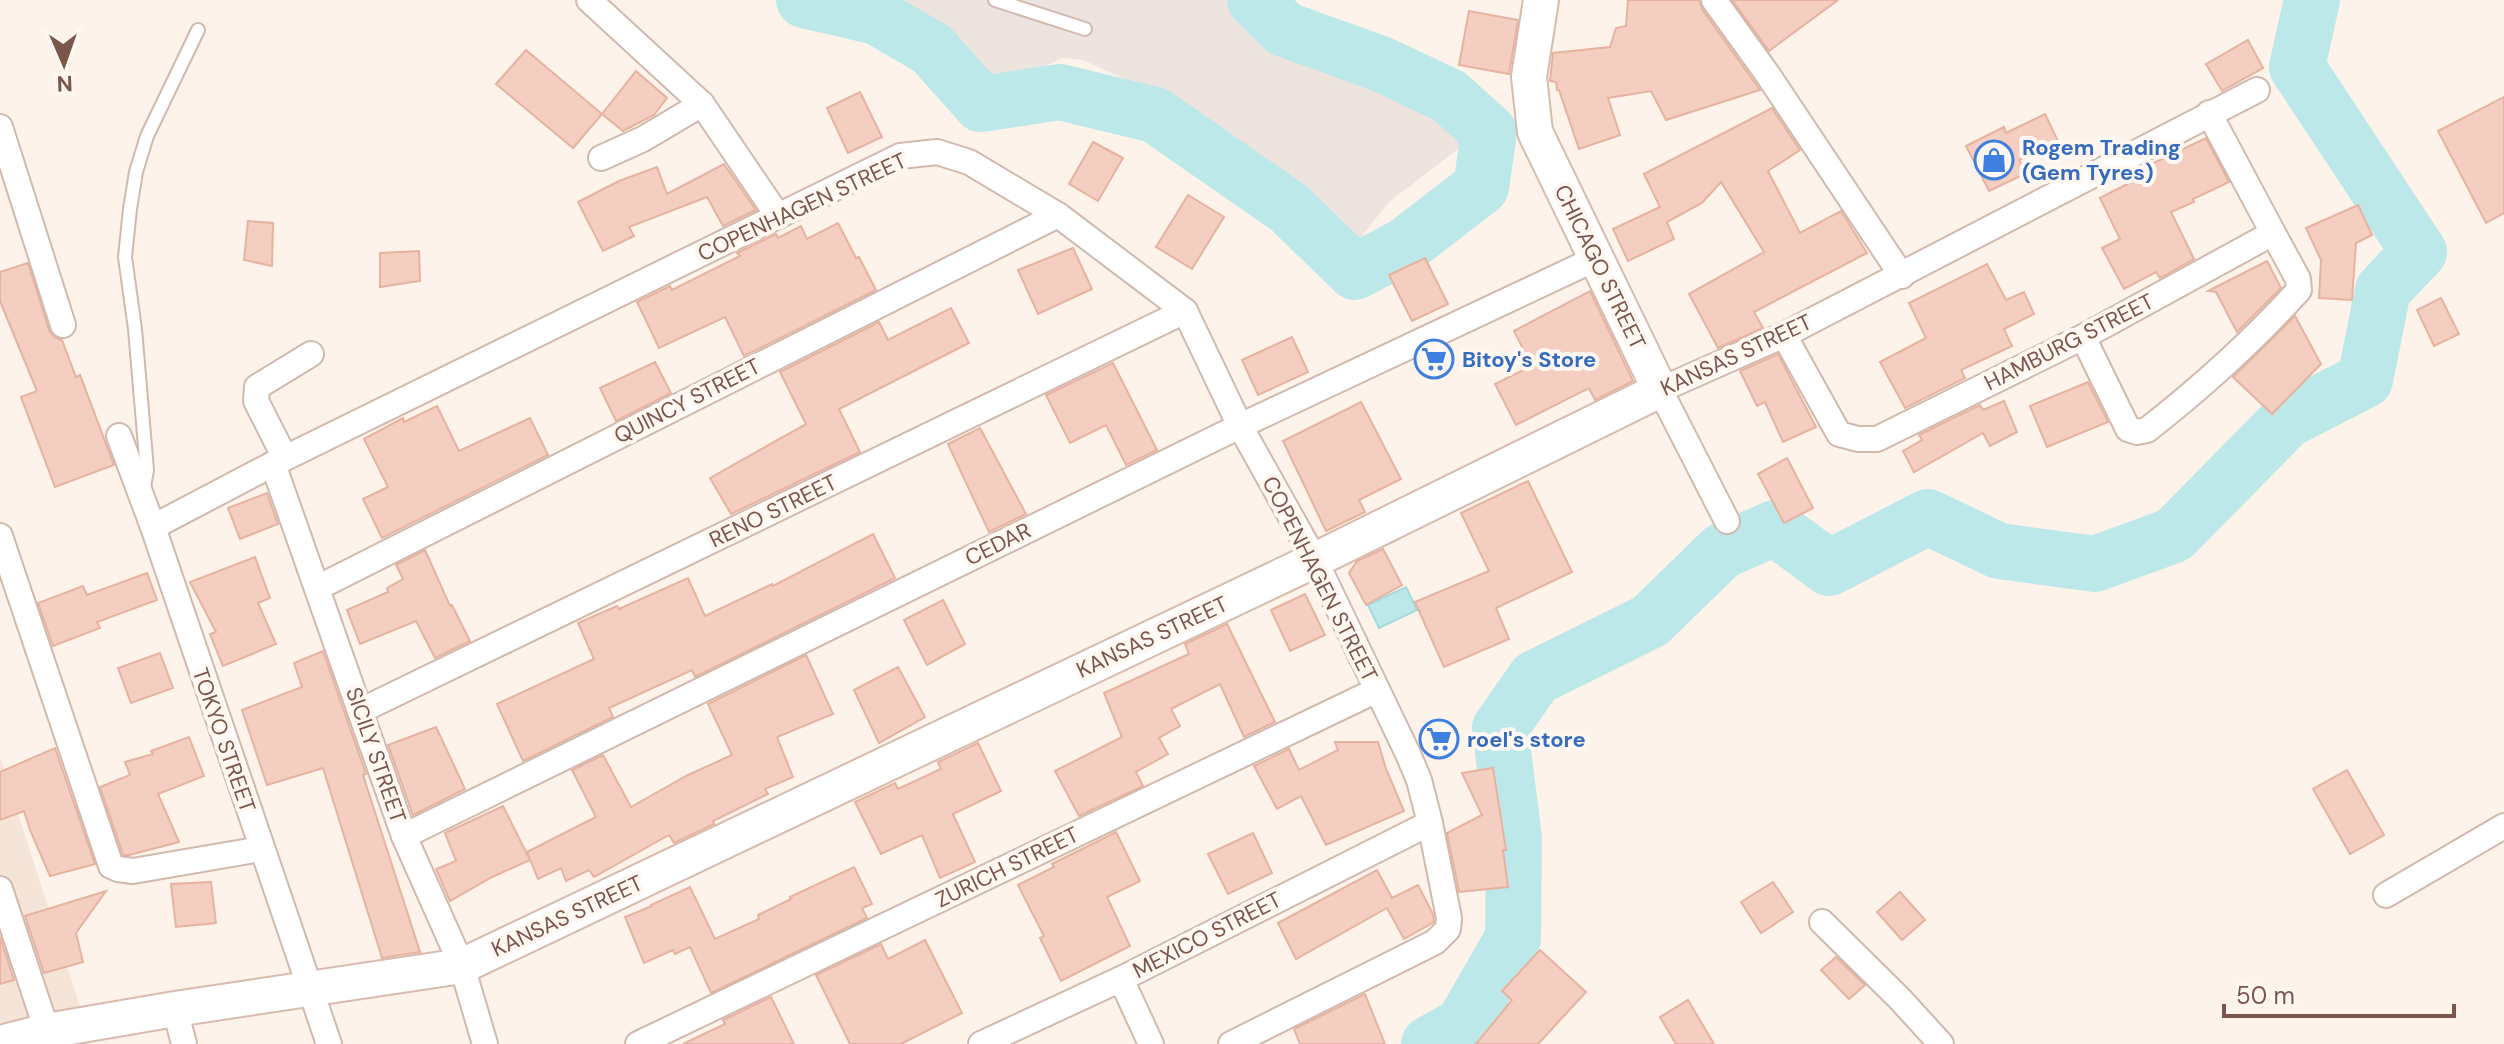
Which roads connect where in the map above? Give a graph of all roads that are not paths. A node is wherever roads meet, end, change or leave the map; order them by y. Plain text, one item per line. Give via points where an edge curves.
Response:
1 (589, 0) edge
2 (995, 0) edge
3 (1541, 0) edge
4 (1714, 0) edge
5 (1085, 29) dead end
6 (198, 30) dead end
7 (2257, 90) dead end
8 (702, 104) junction
9 (2209, 113) junction
10 (0, 127) edge
11 (601, 158) dead end
12 (1058, 215) junction
13 (778, 216) junction
14 (2273, 233) junction
15 (1595, 259) junction
16 (1902, 276) junction
17 (1185, 311) junction
18 (63, 325) dead end
19 (1784, 335) junction
20 (2083, 337) junction
21 (311, 354) dead end
22 (1660, 390) junction
23 (1240, 426) junction
24 (119, 436) dead end
25 (279, 461) junction
26 (142, 499) junction
27 (1727, 521) dead end
28 (153, 527) junction
29 (0, 536) edge
30 (1315, 560) junction
31 (317, 588) junction
32 (1377, 690) junction
33 (360, 711) junction
34 (1430, 823) junction
35 (2504, 826) edge
36 (404, 836) junction
37 (261, 849) junction
38 (0, 889) edge
39 (2386, 895) dead end
40 (1822, 922) dead end
41 (462, 966) junction
42 (1121, 979) junction
43 (311, 988) junction
44 (175, 1009) junction
45 (47, 1031) junction
46 (0, 1043) edge
47 (184, 1044) edge
48 (329, 1044) edge
49 (485, 1044) edge
50 (638, 1044) edge
51 (981, 1044) edge
52 (1151, 1044) edge
53 (1231, 1044) edge
54 (1941, 1044) edge

1 - 8 street
2 - 5 lane
3 - 15 street, CHICAGO STREET via 1529,77 1535,132
4 - 16 street
6 - 26 lane via 147,136 130,209 125,257 147,470
7 - 9 street, KANSAS STREET
8 - 11 street
8 - 13 street
9 - 14 street
9 - 16 street, KANSAS STREET
10 - 18 street
12 - 13 street, COPENHAGEN STREET via 969,162 937,152 900,156
12 - 17 street, COPENHAGEN STREET
12 - 31 street, QUINCY STREET
13 - 25 street, COPENHAGEN STREET
14 - 20 street, HAMBURG STREET
14 - 20 street via 2299,290 2203,386 2147,430 2128,429
15 - 22 street, CHICAGO STREET
15 - 23 street, CEDAR
16 - 19 street, KANSAS STREET
17 - 23 street, COPENHAGEN STREET
17 - 33 street, RENO STREET
19 - 20 street, HAMBURG STREET via 1839,434 1858,439 1877,439
19 - 22 street, KANSAS STREET
21 - 25 street, SICILY STREET via 255,393
22 - 27 street, CHICAGO STREET
22 - 30 street, KANSAS STREET
23 - 30 street, COPENHAGEN STREET
23 - 36 street, CEDAR
24 - 26 street, TOKYO STREET
25 - 28 street, COPENHAGEN STREET
25 - 31 street, SICILY STREET
26 - 28 street, TOKYO STREET
28 - 37 street, TOKYO STREET
29 - 37 street via 111,866 133,871
30 - 32 street, COPENHAGEN STREET
30 - 41 street, KANSAS STREET
31 - 33 street, SICILY STREET
32 - 34 street, COPENHAGEN STREET via 1419,780
32 - 50 street, ZURICH STREET
33 - 36 street, SICILY STREET
34 - 42 street, MEXICO STREET
34 - 53 street, COPENHAGEN STREET via 1448,929 1435,942
35 - 39 street
36 - 41 street, SICILY STREET
37 - 43 street, TOKYO STREET
38 - 45 street
40 - 54 street
41 - 43 street, KANSAS STREET
41 - 49 street, SICILY STREET
42 - 51 street, MEXICO STREET
42 - 52 street
43 - 44 street, KANSAS STREET
43 - 48 street, TOKYO STREET
44 - 45 street, KANSAS STREET
44 - 47 street
45 - 46 street, KANSAS STREET

